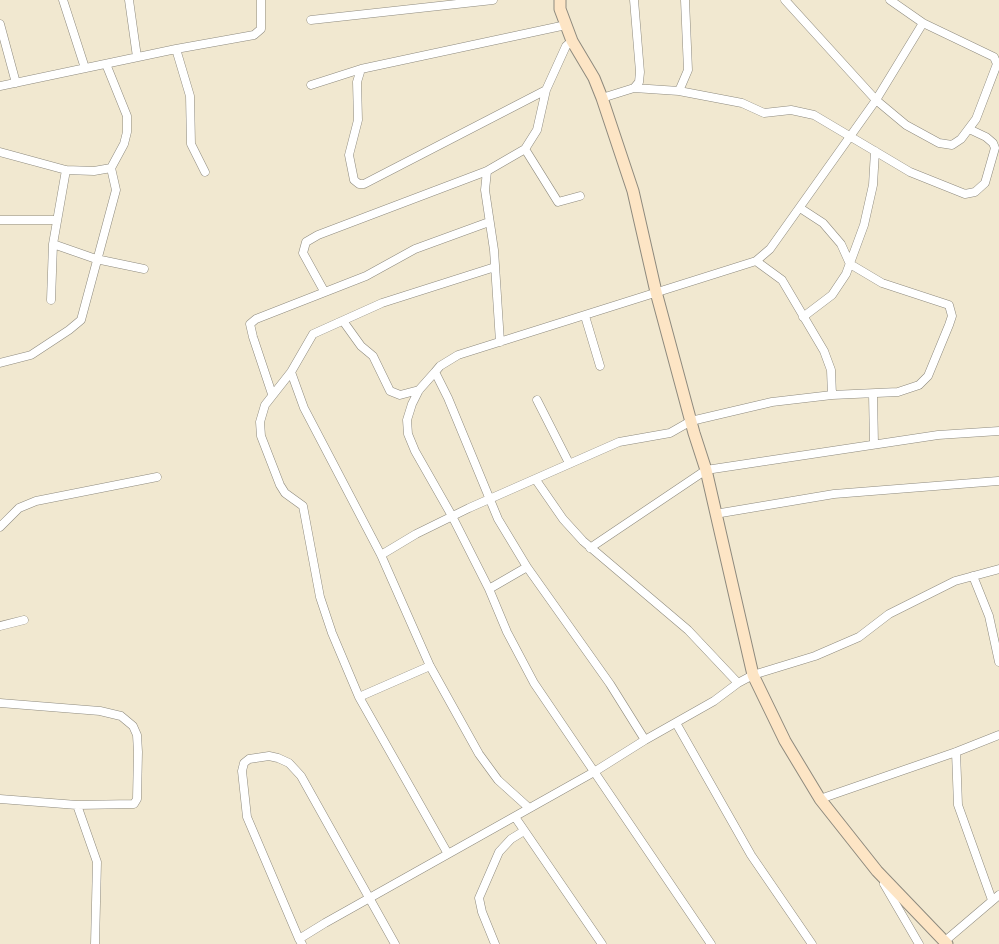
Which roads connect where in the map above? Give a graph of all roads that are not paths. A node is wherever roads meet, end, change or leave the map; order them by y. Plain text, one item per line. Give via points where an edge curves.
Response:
1 (62, 0) edge
2 (129, 0) edge
3 (261, 0) edge
4 (493, 0) edge
5 (560, 0) edge
6 (634, 0) edge
7 (685, 0) edge
8 (785, 0) edge
9 (890, 0) edge
10 (310, 20) dead end
11 (923, 23) junction
12 (0, 24) edge
13 (566, 25) junction
14 (572, 41) junction
15 (176, 49) junction
16 (137, 57) junction
17 (106, 64) junction
18 (85, 68) junction
19 (361, 69) junction
20 (16, 83) junction
21 (0, 86) edge
22 (311, 86) dead end
23 (634, 88) junction
24 (546, 90) junction
25 (679, 92) junction
26 (602, 98) junction
27 (876, 100) junction
28 (969, 129) junction
29 (851, 135) junction
30 (525, 149) junction
31 (0, 152) edge
32 (875, 152) junction
33 (111, 168) junction
34 (66, 170) junction
35 (487, 171) junction
36 (205, 172) dead end
37 (580, 196) dead end
38 (800, 208) junction
39 (0, 220) edge
40 (56, 220) junction
41 (489, 222) junction
42 (53, 244) junction
43 (96, 259) junction
44 (756, 261) junction
45 (850, 264) junction
46 (495, 267) junction
47 (144, 269) dead end
48 (324, 291) junction
49 (656, 292) junction
50 (51, 300) dead end
51 (585, 316) junction
52 (803, 317) junction
53 (343, 321) junction
54 (500, 342) junction
55 (0, 363) edge
56 (600, 366) dead end
57 (291, 372) junction
58 (435, 372) junction
59 (420, 390) junction
60 (272, 394) junction
61 (873, 394) junction
62 (832, 395) junction
63 (537, 400) dead end
64 (691, 421) junction
65 (999, 431) edge
66 (874, 444) junction
67 (569, 463) junction
68 (706, 470) junction
69 (157, 477) dead end
70 (536, 480) junction
71 (998, 481) edge
72 (490, 498) junction
73 (715, 514) junction
74 (452, 516) junction
75 (0, 527) edge
76 (590, 548) junction
77 (381, 554) junction
78 (527, 567) junction
79 (999, 569) edge
80 (973, 576) junction
81 (489, 589) junction
82 (24, 620) dead end
83 (0, 626) edge
84 (999, 662) edge
85 (430, 666) junction
86 (753, 675) junction
87 (738, 683) junction
88 (359, 696) junction
89 (0, 703) edge
90 (676, 723) junction
91 (999, 735) edge
92 (645, 740) junction
93 (956, 752) junction
94 (594, 772) junction
95 (0, 799) edge
96 (820, 799) junction
97 (77, 805) junction
98 (530, 808) junction
99 (515, 817) junction
100 (524, 831) junction
101 (448, 854) junction
102 (877, 871) junction
103 (370, 897) junction
104 (996, 897) edge
105 (300, 942) edge
106 (946, 943) edge
107 (95, 944) edge
108 (395, 944) edge
109 (496, 944) edge
110 (602, 944) edge
111 (711, 944) edge
112 (812, 944) edge
113 (919, 944) edge

1 - 18 street
2 - 16 street
3 - 15 street via 259,33
4 - 10 street
5 - 13 street
6 - 23 street via 640,72 639,82
7 - 25 street via 688,70
8 - 27 street
9 - 11 street
11 - 27 street
11 - 28 street via 994,57 997,64 990,87
12 - 20 street
13 - 14 street
13 - 19 street
14 - 24 street via 566,46
14 - 26 street
15 - 16 street
15 - 36 street via 190,96 191,144
16 - 17 street
17 - 18 street
17 - 33 street via 127,116 124,144
18 - 20 street
19 - 22 street
19 - 24 street via 356,82 358,120 349,155 354,180 359,184
20 - 21 street
23 - 25 street
23 - 26 street
24 - 30 street via 536,130
25 - 29 street via 742,103 764,113 791,110 814,115
26 - 49 street via 633,191
27 - 28 street via 906,125 939,143 952,145 961,140
27 - 29 street
28 - 32 street via 986,137 995,148 985,183 975,192 955,192
29 - 32 street
29 - 38 street
30 - 35 street
30 - 37 street via 558,202
31 - 34 street
32 - 45 street via 873,185 864,225
33 - 34 street
33 - 43 street via 116,190
34 - 40 street
35 - 41 street via 485,190
35 - 48 street via 306,242 303,253
38 - 44 street via 770,249
38 - 45 street via 823,223 841,244
39 - 40 street
40 - 42 street
41 - 46 street
41 - 48 street via 415,250 366,276
42 - 43 street
42 - 50 street
43 - 47 street
43 - 55 street via 86,304 78,323 31,355
44 - 49 street
44 - 52 street via 782,280
45 - 52 street via 832,295
45 - 61 street via 882,283 945,303 952,310 949,325 924,381 898,392
46 - 53 street via 382,303
46 - 54 street
48 - 60 street via 250,324
49 - 51 street
49 - 64 street
51 - 54 street
51 - 56 street
52 - 62 street via 828,362
53 - 57 street via 313,334
53 - 59 street via 361,346 373,356 390,390 400,395
54 - 58 street via 458,356
57 - 60 street
57 - 77 street via 304,408
58 - 59 street
58 - 72 street
59 - 74 street via 407,420 408,434
60 - 88 street via 260,422 261,436 280,485 285,493 303,506 320,597
61 - 62 street
61 - 66 street
62 - 64 street via 772,402
63 - 67 street
64 - 67 street via 670,433 619,442
64 - 68 street
65 - 66 street
66 - 68 street
67 - 70 street
68 - 73 street
68 - 76 street
69 - 75 street via 36,501 18,508
70 - 72 street
70 - 76 street via 563,519
71 - 73 street via 834,494
72 - 74 street
72 - 78 street
73 - 86 street
74 - 77 street
74 - 81 street
76 - 87 street via 688,630
77 - 85 street
78 - 81 street
78 - 92 street via 610,684
79 - 80 street
80 - 84 street via 989,616
80 - 86 street via 955,581 889,614 860,638
81 - 94 street via 506,632 534,683
82 - 83 street
85 - 88 street
85 - 98 street via 479,754 498,780
86 - 87 street
86 - 96 street
87 - 90 street
88 - 101 street
89 - 97 street via 100,711 122,716 133,726 138,752 136,802
90 - 92 street
90 - 112 street via 751,855
91 - 93 street
92 - 94 street
93 - 96 street
93 - 104 street via 958,805
94 - 98 street
94 - 111 street
95 - 97 street
96 - 102 street
97 - 107 street via 97,862
98 - 99 street
99 - 100 street
99 - 101 street
100 - 109 street via 499,852 479,898
100 - 110 street
101 - 103 street
102 - 106 street
102 - 113 street
103 - 105 street
103 - 105 street via 301,776 289,763 278,758 250,759 244,763 242,771 247,817
103 - 108 street
104 - 106 street

